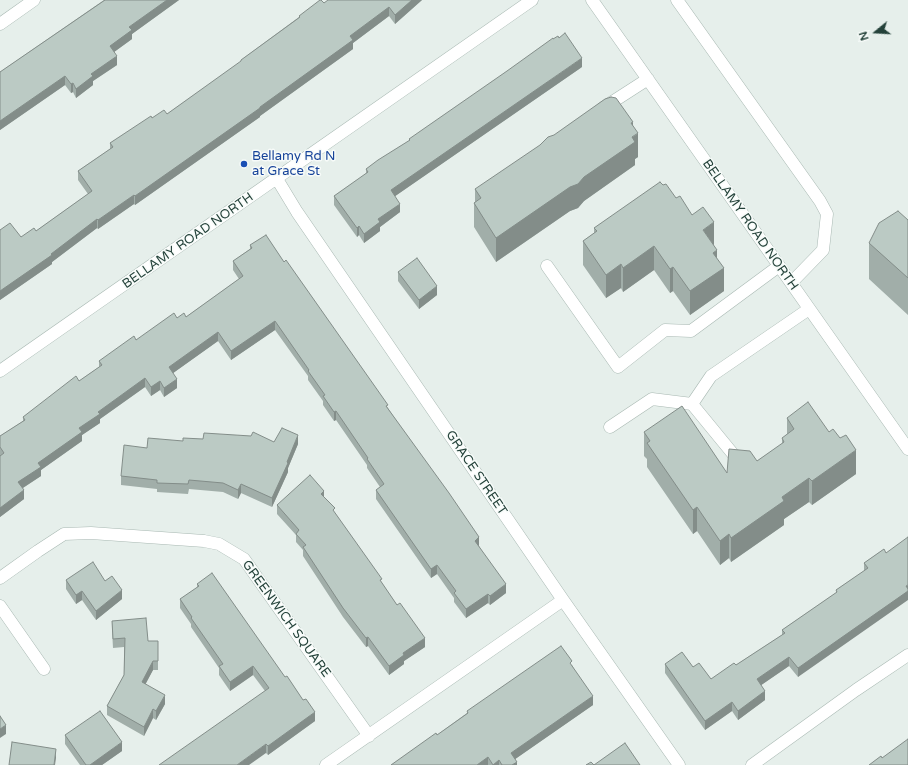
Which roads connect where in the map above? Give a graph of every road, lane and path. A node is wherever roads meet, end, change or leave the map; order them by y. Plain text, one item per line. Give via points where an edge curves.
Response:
1 (34, 0) edge
2 (532, 0) edge
3 (592, 0) edge
4 (677, 0) edge
5 (0, 24) edge
6 (648, 79) junction
7 (591, 115) edge
8 (277, 179) junction
9 (547, 266) dead end
10 (778, 266) junction
11 (790, 283) junction
12 (809, 309) junction
13 (0, 371) edge
14 (692, 404) junction
15 (610, 427) dead end
16 (908, 449) edge
17 (733, 454) edge
18 (0, 578) edge
19 (563, 600) junction
20 (0, 606) edge
21 (908, 655) edge
22 (44, 669) dead end
23 (369, 736) junction
24 (326, 765) edge
25 (679, 765) edge
26 (752, 765) edge

1 - 5 street
2 - 8 street, BELLAMY ROAD NORTH
3 - 6 street, BELLAMY ROAD NORTH
4 - 11 street via 827,214 823,250
6 - 7 street
6 - 10 street, BELLAMY ROAD NORTH
8 - 13 street, BELLAMY ROAD NORTH
8 - 19 street, GRACE STREET via 297,212
9 - 10 street via 618,367 665,330 692,331
10 - 11 street, BELLAMY ROAD NORTH
11 - 12 street, BELLAMY ROAD NORTH
12 - 14 street via 711,376
12 - 16 street, BELLAMY ROAD NORTH
14 - 15 street via 652,400
14 - 17 street
18 - 23 street, GREENWICH SQUARE via 64,534 91,532 219,544 244,559
19 - 23 street
19 - 25 street, GRACE STREET
20 - 22 street
21 - 26 street
23 - 24 street

